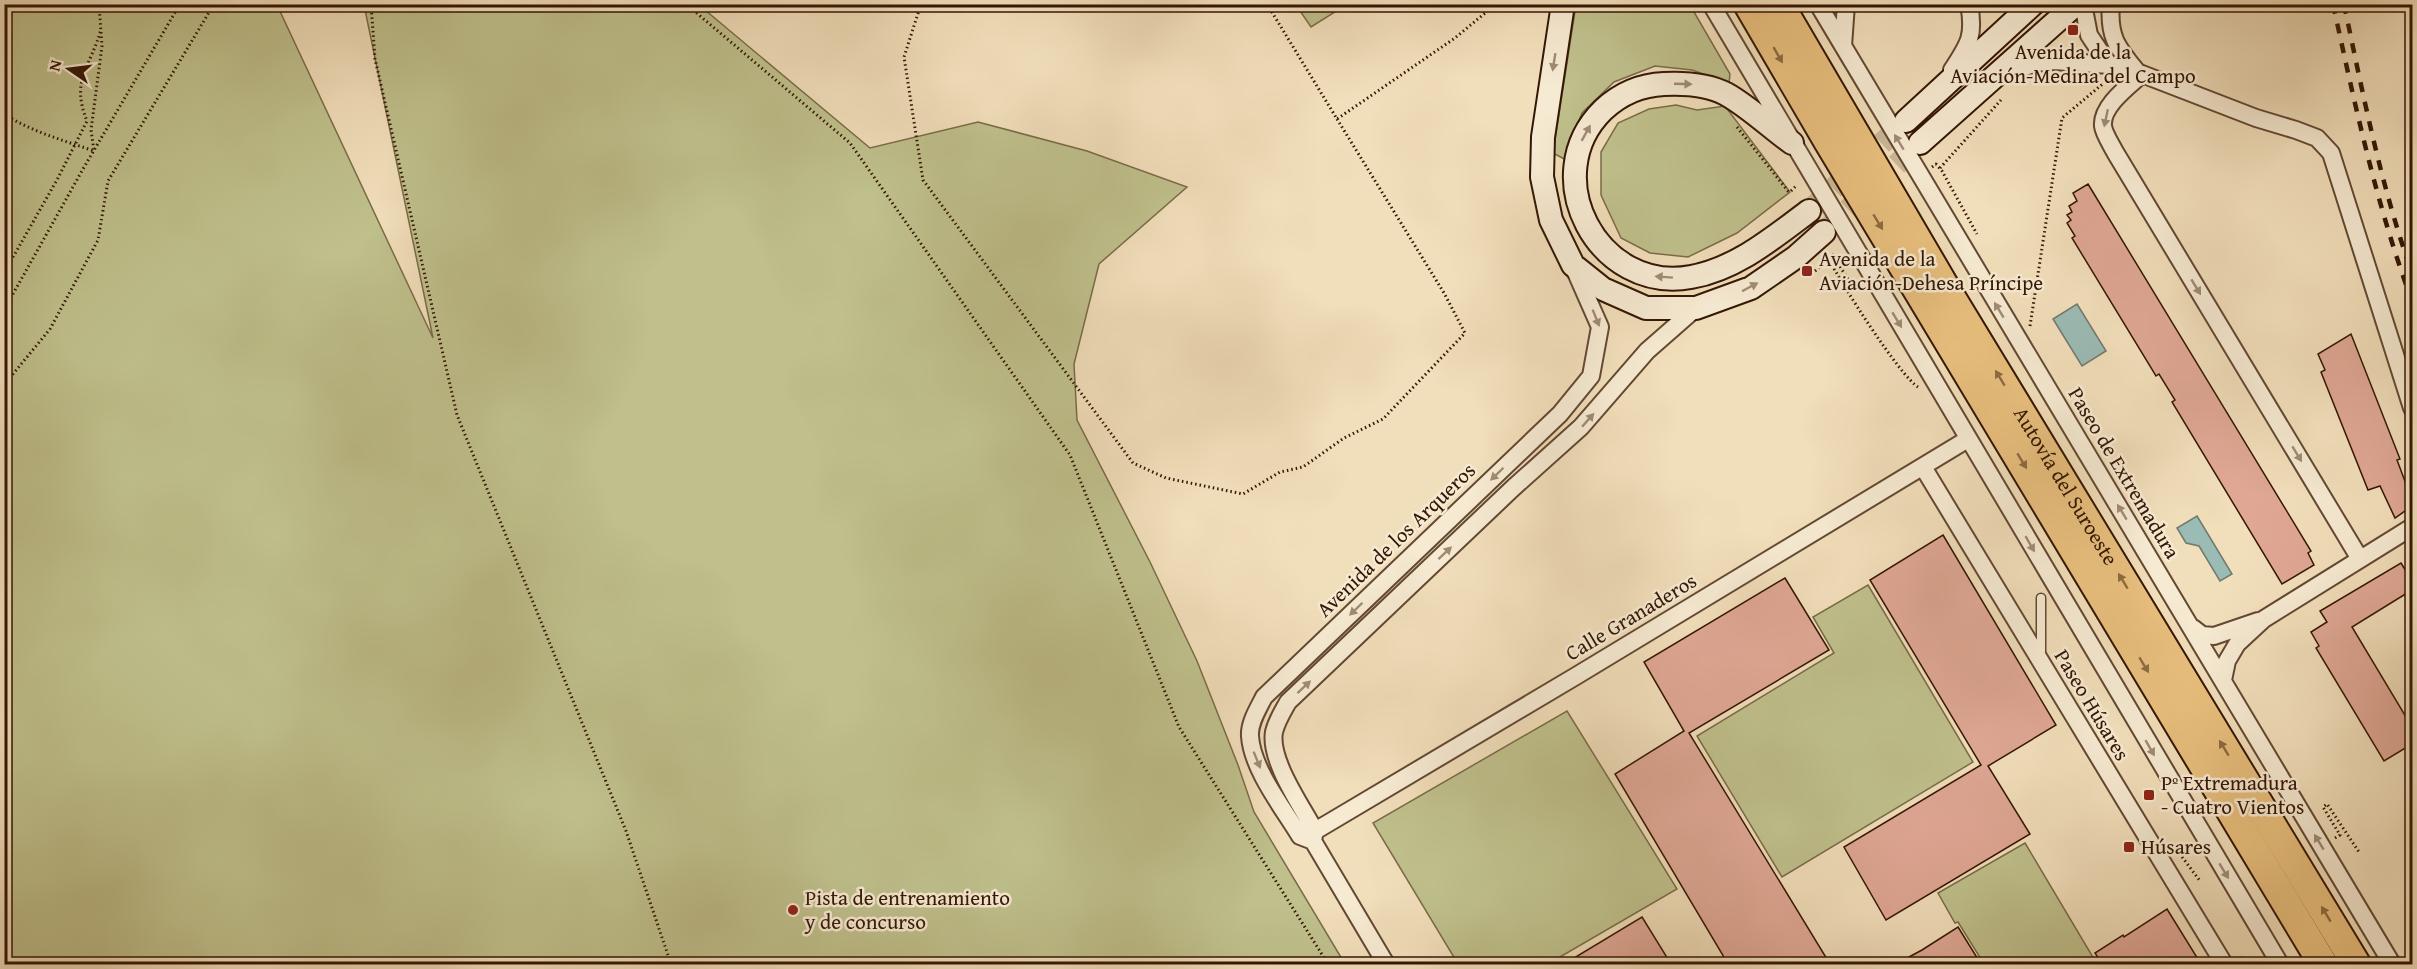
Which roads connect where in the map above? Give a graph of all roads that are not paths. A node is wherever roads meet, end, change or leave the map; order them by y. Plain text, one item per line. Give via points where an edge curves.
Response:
1 (1563, 4) edge
2 (1711, 4) edge
3 (1748, 4) edge
4 (1779, 4) edge
5 (1818, 4) edge
6 (1846, 4) edge
7 (1969, 4) edge
8 (2034, 4) edge
9 (2076, 4) edge
10 (2083, 4) edge
11 (2111, 4) edge
12 (1843, 46) junction
13 (2106, 70) junction
14 (2140, 73) junction
15 (2001, 86) junction
16 (1937, 90) junction
17 (1905, 121) tunnel mouth
18 (1792, 143) junction
19 (1920, 143) tunnel mouth
20 (1809, 211) tunnel mouth
21 (1824, 232) tunnel mouth
22 (1573, 265) junction
23 (1696, 308) junction
24 (2412, 408) edge
25 (1968, 440) junction
26 (1923, 467) junction
27 (2412, 527) edge
28 (2360, 559) junction
29 (2041, 598) dead end
30 (2264, 619) junction
31 (2191, 627) junction
32 (2041, 664) junction
33 (2223, 680) junction
34 (1314, 836) junction
35 (1386, 964) edge
36 (2224, 964) edge
37 (2280, 964) edge
38 (2323, 964) edge
39 (2356, 964) edge
40 (2392, 964) edge

1 -> 22 main road via 1543,137 1542,177 1551,220
2 - 18 street
3 -> 38 highway, Autovía del Suroeste
39 -> 4 highway, Autovía del Suroeste via 1949,294
5 - 12 street, Paseo de Extremadura
6 - 12 street
7 - 16 street via 1973,24 1966,49
8 - 16 main road
9 - 15 main road
10 - 13 street via 2089,35
11 - 14 street via 2109,23 2115,44
31 -> 12 street, Paseo de Extremadura
13 - 14 street
13 - 15 street via 2054,61 2036,63
14 - 24 street via 2317,138 2331,153
14 -> 28 street via 2109,107 2103,124 2115,152
15 - 19 main road
16 - 17 main road
20 -> 18 main road via 1739,260 1691,277 1666,279 1642,275 1618,262 1587,227 1578,200 1574,168 1580,144 1594,120 1626,92 1651,84 1689,83 1726,94
18 -> 25 street
23 -> 21 main road via 1751,288
22 - 23 main road via 1603,288 1646,308
22 -> 34 street, Avenida de los Arqueros via 1600,327 1591,376 1560,414 1264,697 1255,715 1250,735 1255,760 1300,836
34 -> 23 street, Avenida de los Arqueros via 1275,755 1274,734 1288,702 1581,427 1647,351
25 - 26 street, Calle Granaderos
25 -> 37 street
26 - 32 street, Paseo Húsares
26 - 34 street, Calle Granaderos
27 - 28 street
28 - 30 street
29 - 32 lane
30 - 31 street via 2214,636 2202,635
30 - 33 street via 2237,644 2227,661
31 - 33 street, Paseo de Extremadura
32 - 36 street, Paseo Húsares
40 -> 33 street, Paseo de Extremadura
34 - 35 street, Avenida de los Arqueros

